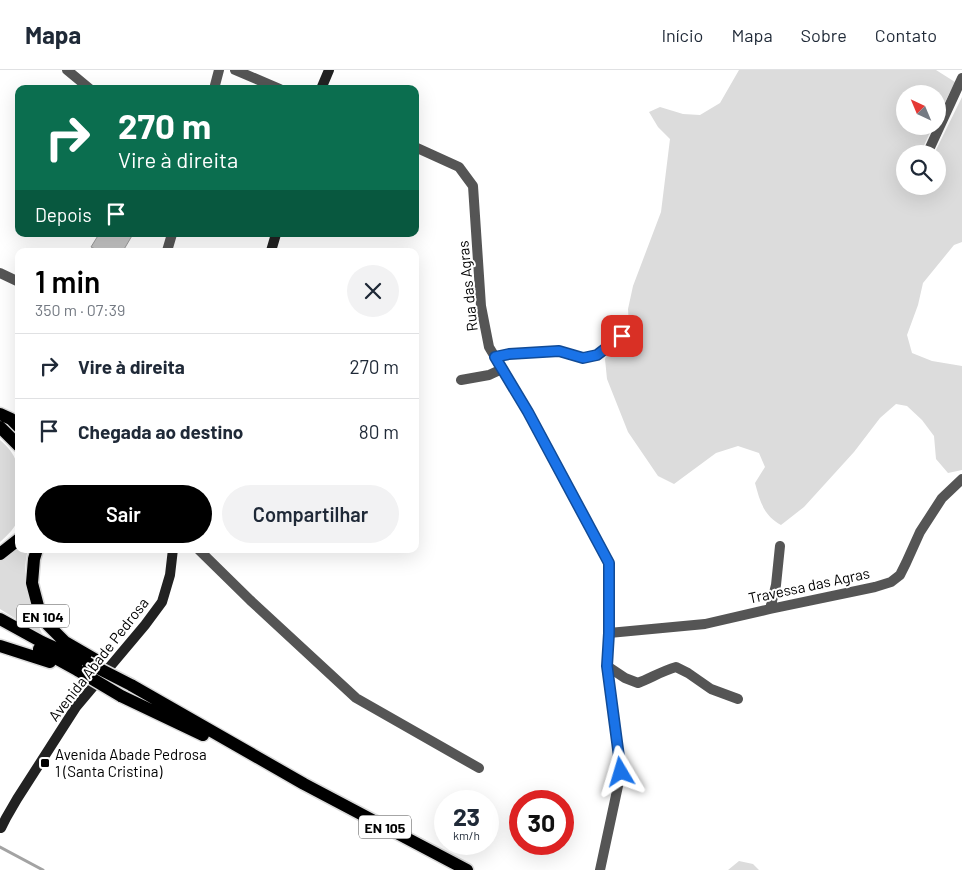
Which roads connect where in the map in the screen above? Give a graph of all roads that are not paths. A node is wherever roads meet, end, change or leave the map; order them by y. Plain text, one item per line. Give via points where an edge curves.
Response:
1 (67, 70) edge
2 (219, 70) edge
3 (235, 70) edge
4 (329, 70) edge
5 (962, 78) edge
6 (85, 85) edge
7 (215, 85) edge
8 (271, 85) edge
9 (323, 85) edge
10 (931, 145) edge
11 (419, 150) edge
12 (0, 273) edge
13 (15, 280) edge
14 (622, 336) dead end
15 (495, 357) junction
16 (502, 369) junction
17 (461, 380) dead end
18 (0, 414) edge
19 (15, 424) edge
20 (0, 427) edge
21 (15, 442) edge
22 (962, 479) edge
23 (15, 542) edge
24 (780, 546) dead end
25 (36, 553) edge
26 (173, 553) edge
27 (202, 553) edge
28 (0, 554) edge
29 (770, 608) junction
30 (0, 619) edge
31 (0, 629) edge
32 (609, 633) junction
33 (0, 646) edge
34 (88, 665) junction
35 (607, 666) junction
36 (131, 685) joint
37 (738, 699) dead end
38 (480, 768) dead end
39 (304, 784) junction
40 (1, 831) edge
41 (467, 870) edge
42 (600, 870) edge

1 - 6 street
2 - 7 street
3 - 8 street
4 - 9 street
5 - 10 street
11 - 15 street, Rua das Agras via 459,167 473,186 481,306 489,346
12 - 13 street
14 - 15 street via 597,355 583,358 559,351
15 - 16 street, Rua das Agras
16 - 17 street
16 - 32 street, Rua das Agras via 609,563
18 - 19 main road
20 - 21 main road
22 - 29 street, Travessa das Agras via 942,498 920,532 900,575 891,582
23 - 28 main road
24 - 29 street
25 - 34 main road, EN 104 via 32,583 38,606 47,624
26 - 40 street, Avenida Abade Pedrosa via 162,602 76,707 17,799
27 - 38 street via 356,698
29 - 32 street, Travessa das Agras via 705,624
30 - 34 main road, EN 105
31 - 34 main road, EN 105 via 39,648
32 - 35 street, Rua das Agras
33 - 34 main road, EN 104
34 - 36 main road, EN 104, bridge
34 - 39 main road, EN 105, bridge via 121,696
35 - 37 street via 638,683 676,667 711,689
35 - 42 street, Rua das Agras via 621,772
36 - 39 main road, EN 105
39 - 41 main road, EN 105

